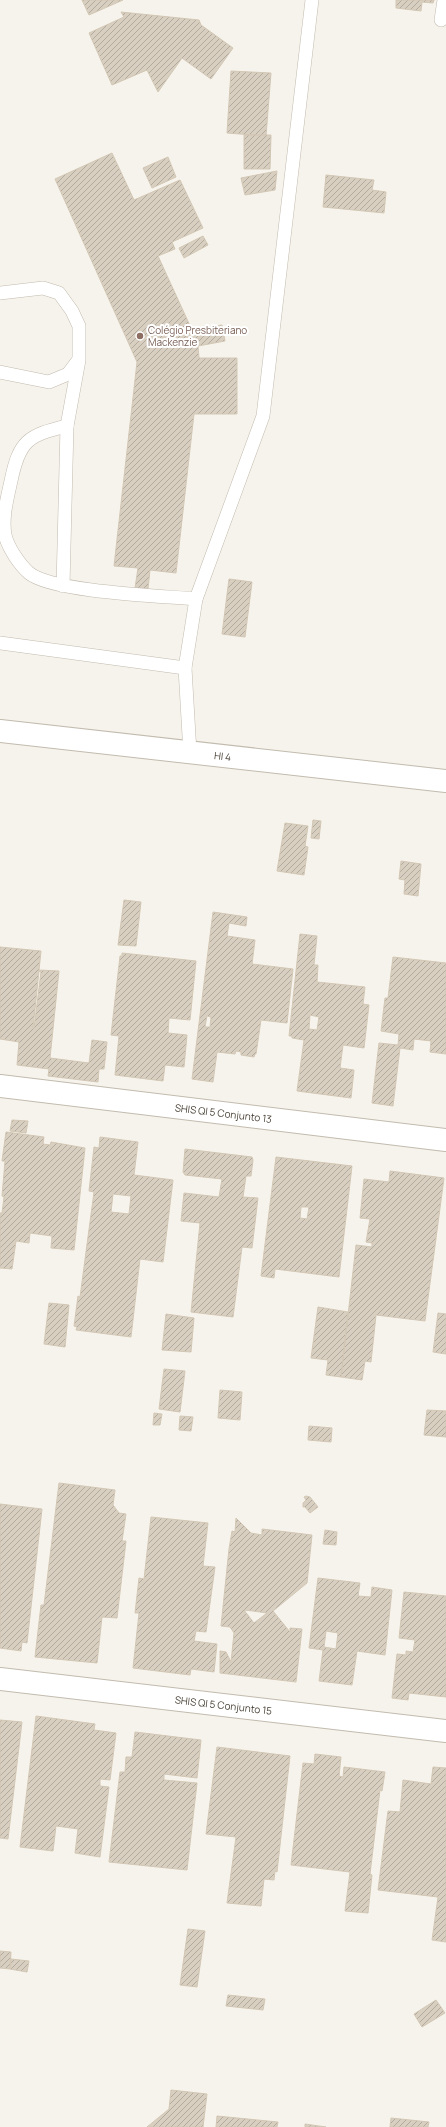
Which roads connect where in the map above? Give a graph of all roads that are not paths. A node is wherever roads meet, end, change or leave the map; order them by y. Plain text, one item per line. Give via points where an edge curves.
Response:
1 (312, 0) edge
2 (444, 0) edge
3 (442, 20) dead end
4 (0, 293) edge
5 (79, 360) junction
6 (0, 372) edge
7 (67, 426) junction
8 (63, 586) junction
9 (196, 600) junction
10 (0, 643) edge
11 (185, 668) junction
12 (0, 731) edge
13 (190, 753) junction
14 (446, 782) edge
15 (0, 1086) edge
16 (446, 1140) edge
17 (0, 1679) edge
18 (446, 1730) edge

1 - 9 lane via 263,416
2 - 3 lane
4 - 5 lane via 43,288 59,293 79,326
5 - 6 lane via 68,374 49,382
5 - 7 lane
7 - 8 lane
7 - 8 lane via 42,432 24,444 15,460 5,510 5,536 18,561 30,574
8 - 9 lane
9 - 11 lane
10 - 11 lane
11 - 13 lane
12 - 13 street, HI 4
13 - 14 street, HI 4
15 - 16 street, SHIS QI 5 Conjunto 13
17 - 18 street, SHIS QI 5 Conjunto 15

